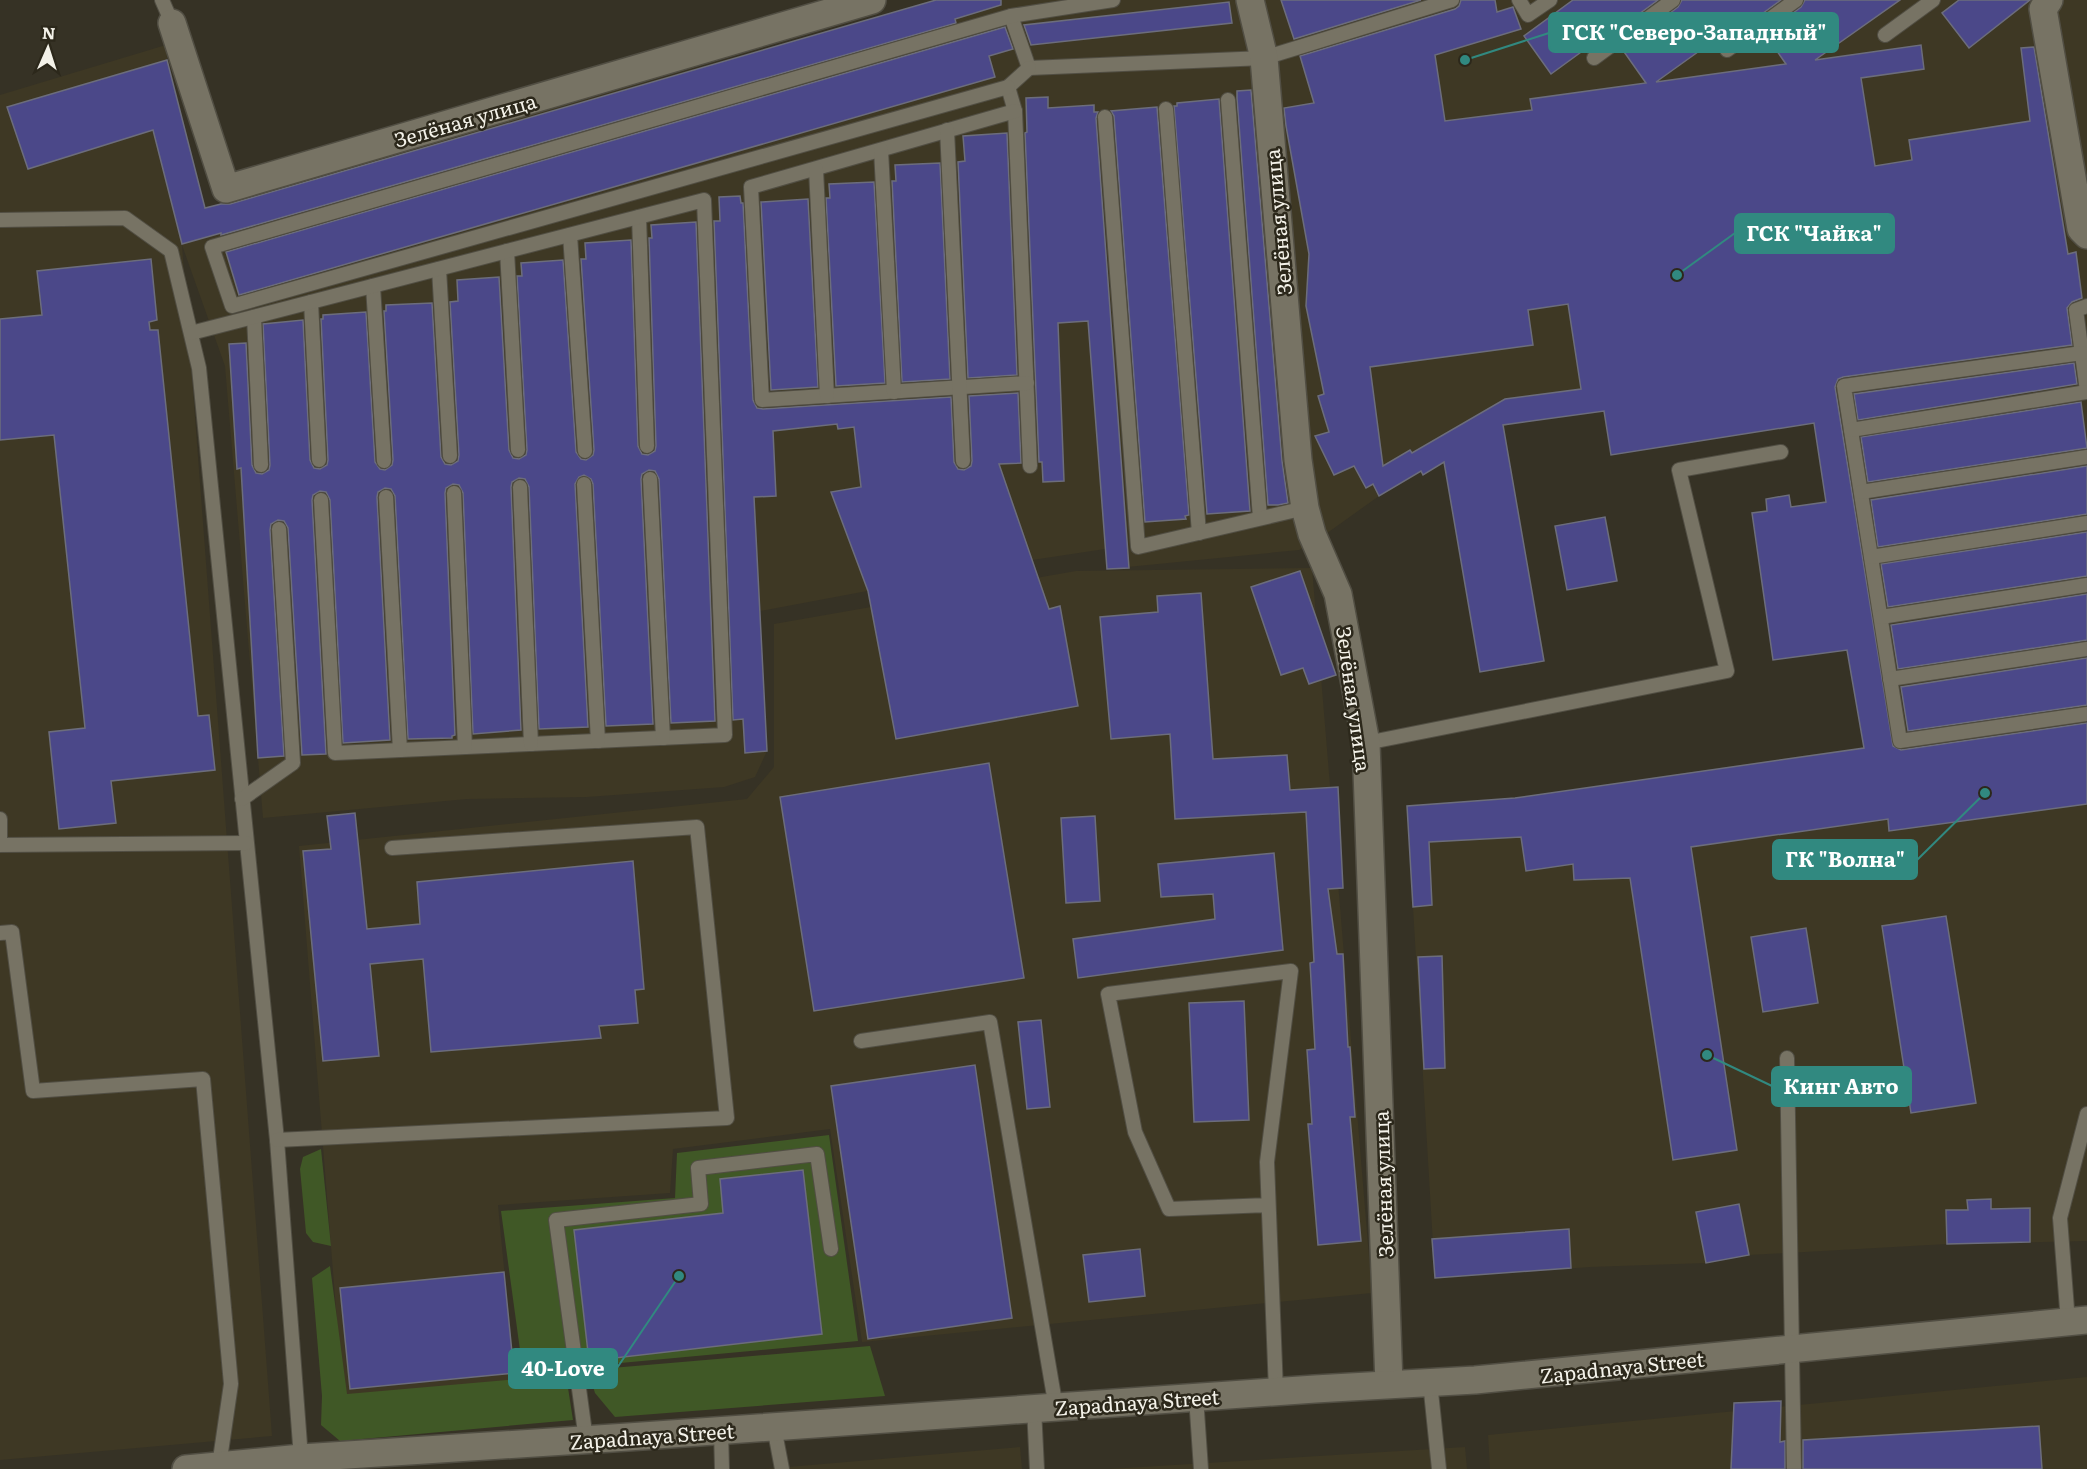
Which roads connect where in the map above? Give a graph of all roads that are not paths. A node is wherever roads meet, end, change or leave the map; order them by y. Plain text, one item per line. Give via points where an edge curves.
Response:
1 (1113, 0) edge
2 (1250, 0) edge
3 (1452, 0) edge
4 (1519, 0) edge
5 (1550, 0) edge
6 (1673, 0) edge
7 (1796, 0) edge
8 (1933, 0) edge
9 (866, 1) edge
10 (167, 11) edge
11 (2042, 11) edge
12 (1011, 16) junction
13 (1885, 35) dead end
14 (1727, 50) dead end
15 (1264, 58) junction
16 (1594, 58) dead end
17 (1029, 68) junction
18 (1008, 87) junction
19 (1228, 100) dead end
20 (1166, 109) dead end
21 (1015, 111) junction
22 (1105, 117) dead end
23 (947, 130) junction
24 (881, 150) junction
25 (816, 169) junction
26 (639, 217) junction
27 (0, 220) edge
28 (570, 235) junction
29 (2087, 235) edge
30 (507, 251) junction
31 (439, 269) junction
32 (373, 286) junction
33 (311, 302) junction
34 (2087, 306) edge
35 (254, 317) junction
36 (191, 333) junction
37 (2082, 353) junction
38 (1027, 383) junction
39 (960, 388) junction
40 (2087, 391) edge
41 (894, 392) junction
42 (827, 396) junction
43 (1851, 430) junction
44 (647, 446) dead end
45 (518, 450) dead end
46 (585, 451) dead end
47 (1781, 452) dead end
48 (450, 456) dead end
49 (2087, 457) edge
50 (319, 460) dead end
51 (384, 461) dead end
52 (963, 461) dead end
53 (261, 465) dead end
54 (1030, 466) dead end
55 (650, 479) dead end
56 (584, 484) dead end
57 (520, 487) dead end
58 (1861, 492) junction
59 (454, 493) dead end
60 (386, 497) dead end
61 (321, 500) dead end
62 (1305, 508) junction
63 (1260, 518) junction
64 (2087, 523) edge
65 (279, 529) dead end
66 (1199, 533) junction
67 (1871, 557) junction
68 (2087, 585) edge
69 (1881, 616) junction
70 (2087, 649) edge
71 (1890, 679) junction
72 (2087, 714) edge
73 (663, 738) junction
74 (597, 741) junction
75 (1366, 743) junction
76 (531, 744) junction
77 (465, 747) junction
78 (400, 750) junction
79 (242, 799) junction
80 (0, 819) edge
81 (246, 843) junction
82 (392, 848) dead end
83 (0, 933) edge
84 (861, 1041) dead end
85 (1787, 1058) dead end
86 (2087, 1114) edge
87 (277, 1140) junction
88 (1269, 1205) junction
89 (831, 1249) dead end
90 (2078, 1321) edge
91 (1792, 1350) junction
92 (1430, 1382) junction
93 (1389, 1384) junction
94 (1276, 1391) junction
95 (1196, 1397) junction
96 (1045, 1408) junction
97 (774, 1427) junction
98 (721, 1431) junction
99 (586, 1440) junction
100 (301, 1458) junction
101 (219, 1466) junction
102 (186, 1469) edge
103 (722, 1469) edge
104 (783, 1469) edge
105 (1037, 1469) edge
106 (1201, 1469) edge
107 (1439, 1469) edge
108 (1794, 1469) edge

1 - 12 lane
2 - 15 street, Зелёная улица
3 - 15 lane
4 - 5 lane via 1528,15
6 - 16 lane
7 - 14 lane
8 - 13 lane
9 - 10 street, Зелёная улица via 226,189
11 - 29 street via 2081,229
12 - 17 lane
12 - 18 lane via 212,247 232,306
15 - 17 lane
15 - 62 street, Зелёная улица via 1293,417
17 - 18 lane
18 - 21 lane
19 - 63 lane
20 - 66 lane
21 - 23 lane
21 - 38 lane
22 - 66 lane via 1138,547
23 - 24 lane
23 - 39 lane
24 - 25 lane
24 - 41 lane
25 - 42 lane
25 - 42 lane via 751,187 762,400
26 - 28 lane
26 - 44 lane
26 - 73 lane via 704,200 725,735
27 - 36 lane via 125,218 171,251
28 - 30 lane
28 - 46 lane
30 - 31 lane
30 - 45 lane
31 - 32 lane
31 - 48 lane
32 - 33 lane
32 - 51 lane
33 - 35 lane
33 - 50 lane
34 - 37 lane via 2076,310
35 - 36 lane
35 - 53 lane
36 - 79 lane via 199,368
37 - 40 lane
37 - 43 lane via 1844,386
38 - 39 lane
38 - 54 lane
39 - 41 lane
39 - 52 lane
40 - 43 lane
41 - 42 lane
43 - 58 lane
47 - 75 lane via 1679,470 1727,671
49 - 58 lane
55 - 73 lane
56 - 74 lane
57 - 76 lane
58 - 67 lane
59 - 77 lane
60 - 78 lane
61 - 78 lane via 335,753
62 - 63 lane
62 - 75 street, Зелёная улица via 1338,594
63 - 66 lane
64 - 67 lane
65 - 79 lane via 293,763
67 - 69 lane
68 - 69 lane
69 - 71 lane
70 - 71 lane
71 - 72 lane via 1900,741
73 - 74 lane
74 - 76 lane
75 - 93 street, Зелёная улица
76 - 77 lane
77 - 78 lane
79 - 81 lane
80 - 81 lane via 0,844
81 - 87 lane
82 - 87 lane via 697,827 727,1118
83 - 101 lane via 12,932 33,1091 203,1079 231,1384
84 - 96 lane via 990,1022
85 - 91 lane
86 - 90 lane via 2060,1218
87 - 100 lane
88 - 88 lane via 1267,1162 1291,971 1108,994 1135,1132 1169,1209
88 - 94 lane
89 - 99 lane via 817,1154 698,1168 701,1204 556,1220
90 - 91 street, Zapadnaya Street
91 - 92 street, Zapadnaya Street
91 - 108 lane
92 - 93 street, Zapadnaya Street
92 - 107 lane
93 - 94 street, Zapadnaya Street
94 - 95 street, Zapadnaya Street
95 - 96 street, Zapadnaya Street
95 - 106 lane
96 - 97 street, Zapadnaya Street
96 - 105 lane
97 - 98 street, Zapadnaya Street
97 - 104 lane
98 - 99 street, Zapadnaya Street
98 - 103 lane
99 - 100 street, Zapadnaya Street
100 - 101 street, Zapadnaya Street
101 - 102 street, Zapadnaya Street

